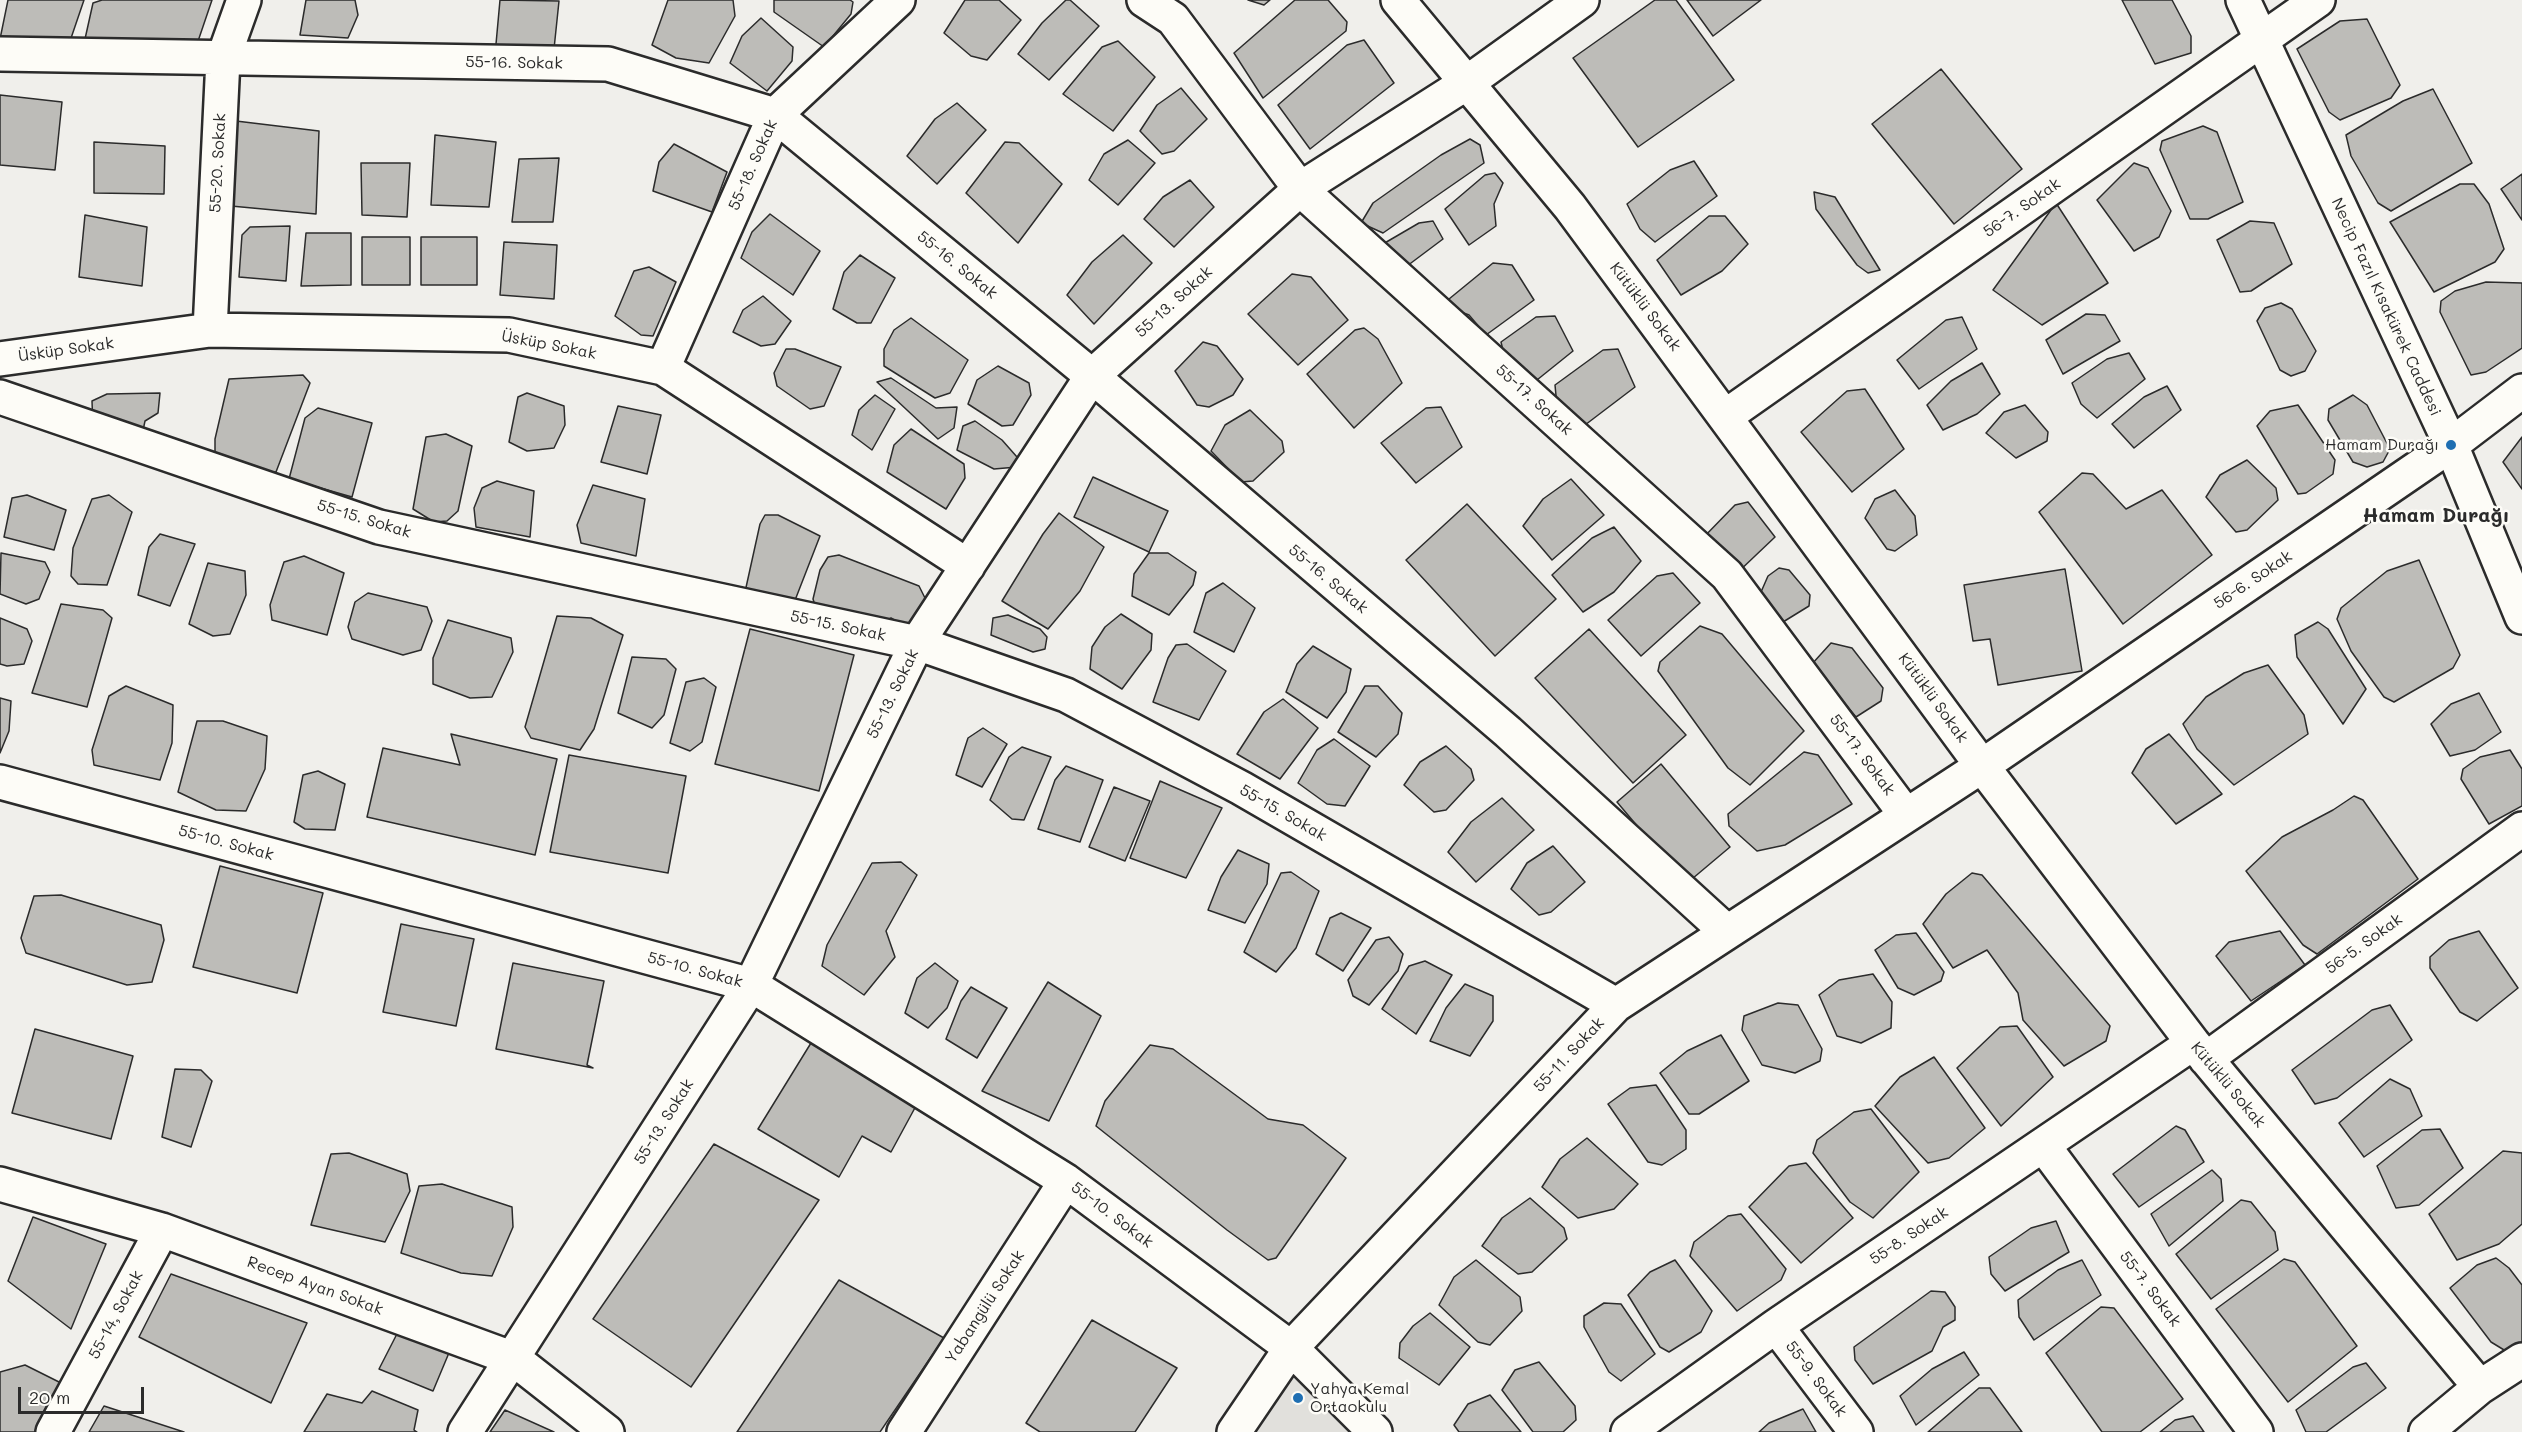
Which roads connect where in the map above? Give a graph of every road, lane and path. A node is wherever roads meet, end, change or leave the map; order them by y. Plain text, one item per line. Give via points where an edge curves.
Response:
1 (244, 0) edge
2 (898, 0) edge
3 (1144, 0) edge
4 (1398, 0) edge
5 (1582, 0) edge
6 (2243, 0) edge
7 (2318, 0) edge
8 (2262, 40) junction
9 (0, 54) edge
10 (223, 58) junction
11 (1468, 82) junction
12 (775, 115) junction
13 (1300, 189) junction
14 (210, 330) junction
15 (0, 359) edge
16 (663, 368) junction
17 (1092, 376) junction
18 (2522, 390) edge
19 (0, 397) edge
20 (1726, 416) junction
21 (2451, 445) junction
22 (968, 566) junction
23 (2522, 617) edge
24 (917, 643) junction
25 (1982, 766) junction
26 (0, 782) edge
27 (1906, 815) junction
28 (2522, 829) edge
29 (1727, 932) junction
30 (751, 985) junction
31 (1616, 1005) junction
32 (2199, 1051) junction
33 (2043, 1145) junction
34 (1066, 1181) junction
35 (0, 1184) edge
36 (162, 1230) junction
37 (1776, 1326) junction
38 (1291, 1348) junction
39 (514, 1359) junction
40 (2522, 1360) edge
41 (2480, 1387) junction
42 (53, 1432) edge
43 (465, 1432) edge
44 (607, 1432) edge
45 (904, 1432) edge
46 (1234, 1432) edge
47 (1375, 1432) edge
48 (1628, 1432) edge
49 (1856, 1432) edge
50 (2256, 1432) edge
51 (2426, 1432) edge

1 - 10 street, 55-20. Sokak
2 - 12 street, 55-18. Sokak
3 - 13 street, 55-17. Sokak via 1173,20
4 - 11 street, Kütüklü Sokak
5 - 11 street, 55-13. Sokak
6 - 8 street, Necip Fazıl Kısakürek Caddesi
7 - 8 street, 56-7. Sokak
8 - 20 street, 56-7. Sokak
8 - 21 street, Necip Fazıl Kısakürek Caddesi
9 - 10 street, 55-16. Sokak
10 - 12 street, 55-16. Sokak via 608,64
10 - 14 street, 55-20. Sokak
11 - 13 street, 55-13. Sokak
11 - 20 street, Kütüklü Sokak via 1570,207
12 - 16 street, 55-18. Sokak
12 - 17 street, 55-16. Sokak
13 - 17 street, 55-13. Sokak
13 - 27 street, 55-17. Sokak via 1727,575
14 - 15 street, Üsküp Sokak
14 - 16 street, Üsküp Sokak via 509,334
16 - 22 street, Üsküp Sokak
17 - 22 street, 55-13. Sokak
17 - 29 street, 55-16. Sokak via 1508,732
18 - 21 street, 56-6. Sokak
19 - 24 street, 55-15. Sokak via 379,527
20 - 25 street, Kütüklü Sokak
21 - 23 street, Necip Fazıl Kısakürek Caddesi
21 - 25 street, 56-6. Sokak
22 - 24 street, 55-13. Sokak
24 - 30 street, 55-13. Sokak
24 - 31 street, 55-15. Sokak via 1066,695 1241,788
25 - 27 street, 55-11. Sokak
25 - 32 street, Kütüklü Sokak
26 - 30 street, 55-10. Sokak
27 - 29 street, 55-11. Sokak
28 - 32 street, 56-5. Sokak
29 - 31 street, 55-11. Sokak
30 - 34 street, 55-10. Sokak
30 - 39 street, 55-13. Sokak
31 - 38 street, 55-11. Sokak
32 - 33 street, 55-8. Sokak
32 - 41 street, Kütüklü Sokak
33 - 37 street, 55-8. Sokak
33 - 50 street, 55-7. Sokak
34 - 38 street, 55-10. Sokak
34 - 45 street, Yabangülü Sokak
35 - 36 street, Recep Ayan Sokak
36 - 39 street, Recep Ayan Sokak
36 - 42 street, 55-14, Sokak
37 - 48 street, 55-8. Sokak
37 - 49 street, 55-9. Sokak
38 - 46 street, 55-11. Sokak
38 - 47 street, 55-10. Sokak
39 - 43 street, 55-13. Sokak
39 - 44 street, Recep Ayan Sokak
40 - 41 street
41 - 51 street

